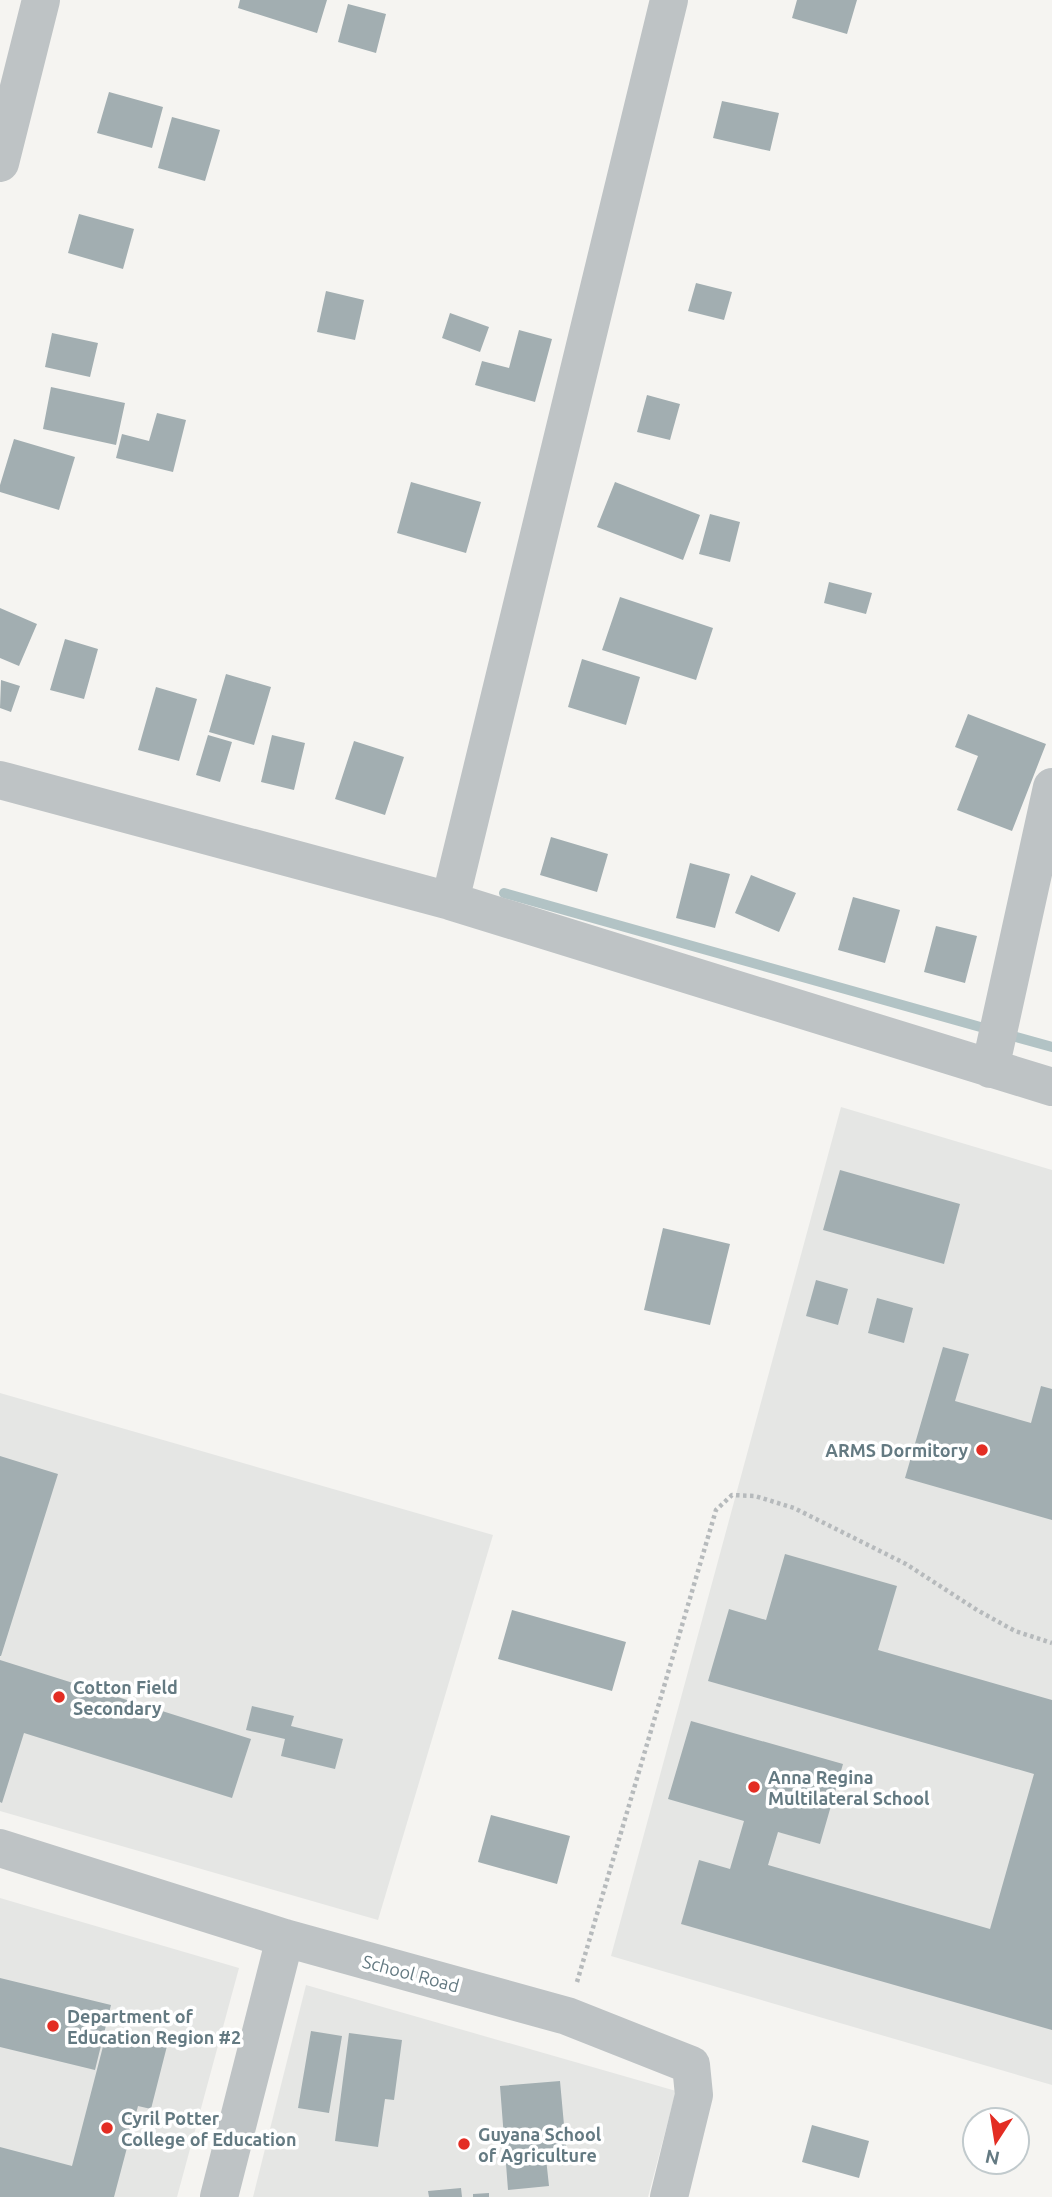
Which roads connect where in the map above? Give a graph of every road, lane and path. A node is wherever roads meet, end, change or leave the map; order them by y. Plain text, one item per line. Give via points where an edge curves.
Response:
1 (41, 0) edge
2 (669, 0) edge
3 (0, 163) edge
4 (0, 780) edge
5 (1052, 787) edge
6 (450, 901) junction
7 (994, 1045) junction
8 (1052, 1087) edge
9 (1052, 1643) edge
10 (0, 1848) edge
11 (285, 1938) junction
12 (567, 2016) junction
13 (219, 2197) edge
14 (668, 2197) edge

1 - 3 street
2 - 6 street
4 - 6 street
5 - 7 street
6 - 7 street
7 - 8 street
9 - 12 path via 1015,1631 905,1564 794,1508 755,1496 732,1496 716,1510
10 - 11 street, School Road
11 - 12 street, School Road
11 - 13 street
12 - 14 street, School Road via 691,2065 694,2095

